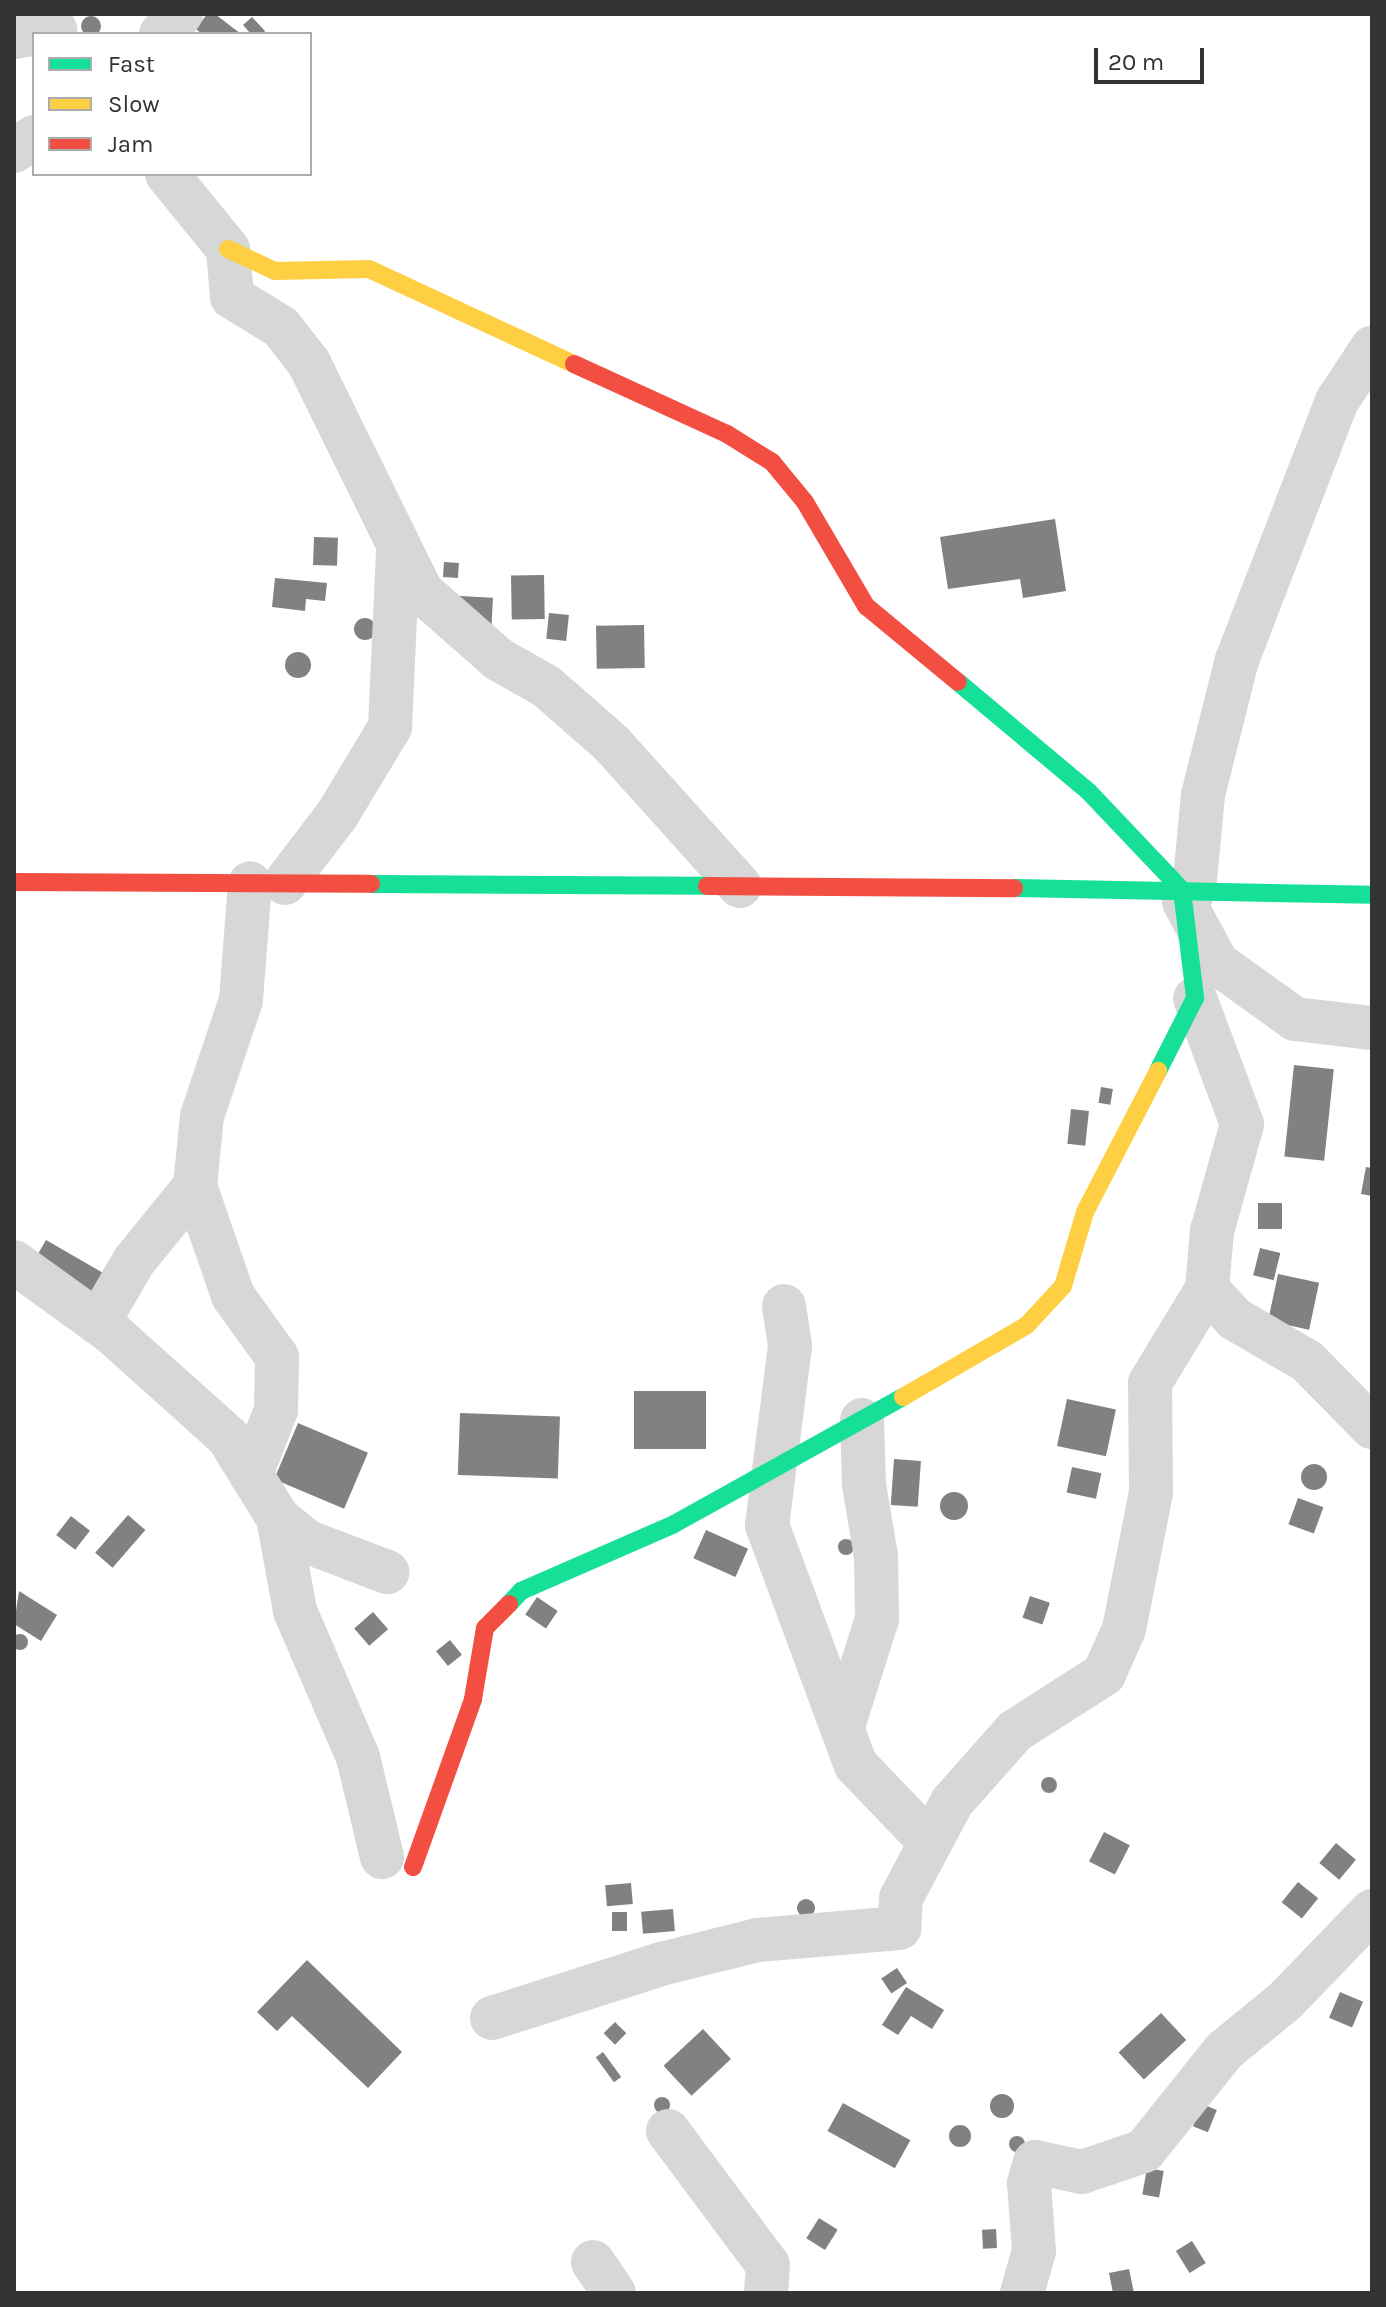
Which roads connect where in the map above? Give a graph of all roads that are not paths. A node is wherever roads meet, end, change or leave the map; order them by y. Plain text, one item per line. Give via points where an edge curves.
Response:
1 (181, 14) edge
2 (163, 32) edge
3 (32, 138) edge
4 (14, 151) edge
5 (169, 176) edge
6 (228, 249) junction
7 (1372, 348) edge
8 (398, 540) junction
9 (14, 882) edge
10 (267, 883) junction
11 (740, 886) junction
12 (1187, 894) junction
13 (1372, 895) edge
14 (1195, 998) junction
15 (1372, 1028) edge
16 (195, 1186) junction
17 (14, 1262) edge
18 (1207, 1289) junction
19 (784, 1306) dead end
20 (98, 1323) junction
21 (862, 1420) junction
22 (1370, 1422) edge
23 (772, 1471) junction
24 (251, 1474) junction
25 (278, 1518) junction
26 (387, 1572) dead end
27 (843, 1726) junction
28 (929, 1841) junction
29 (398, 1862) joint
30 (1372, 1911) edge
31 (492, 2018) dead end
32 (668, 2131) dead end
33 (766, 2293) edge
34 (1022, 2293) edge

1 - 2 street
3 - 4 street
5 - 6 street
6 - 8 street via 232,297 281,327 309,363
6 - 12 street via 275,271 369,269 714,428 772,462 805,502 866,606 1089,792
7 - 12 street via 1337,401 1237,660 1203,795
8 - 10 street via 390,727 337,815
8 - 11 street via 421,591 498,659 546,686 612,744
9 - 10 street
10 - 11 street
10 - 16 street via 241,1000 202,1116
11 - 12 street
12 - 13 street
12 - 14 street
12 - 15 street via 1217,963 1295,1019
14 - 18 street via 1242,1124 1212,1231
14 - 21 street via 1092,1198 1063,1286 1027,1325
16 - 20 street via 134,1261
16 - 24 street via 233,1296 277,1357 276,1410
17 - 20 street
18 - 22 street via 1235,1319 1307,1361
18 - 28 street via 1150,1383 1151,1493 1124,1629 1104,1674 1015,1731 952,1802
19 - 23 street via 790,1346
20 - 24 street via 228,1437
21 - 23 street
21 - 27 street via 877,1619
23 - 27 street via 767,1525
23 - 29 street via 674,1524 521,1591 485,1628 473,1699
24 - 25 street
25 - 26 street via 308,1542
25 - 29 street via 295,1611
27 - 28 street via 856,1765
28 - 31 street via 901,1898 899,1928 757,1940 661,1964
30 - 34 street via 1286,2000 1224,2051 1144,2151 1082,2172 1035,2162 1029,2183 1034,2251
32 - 33 street via 768,2265

